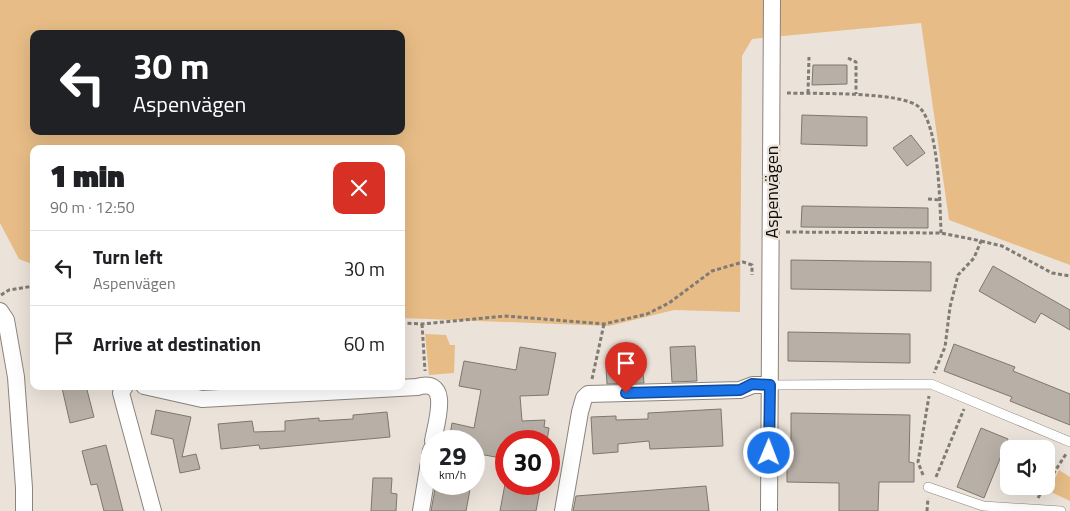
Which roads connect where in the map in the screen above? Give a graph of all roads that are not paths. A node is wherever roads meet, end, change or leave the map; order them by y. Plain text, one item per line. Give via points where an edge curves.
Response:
1 (772, 0) edge
2 (0, 311) edge
3 (770, 385) junction
4 (405, 388) edge
5 (123, 390) edge
6 (162, 390) edge
7 (363, 390) edge
8 (435, 430) edge
9 (1070, 442) edge
10 (928, 486) road end
11 (424, 495) edge
12 (24, 511) edge
13 (153, 511) edge
14 (421, 511) edge
15 (563, 511) edge
16 (769, 511) edge
17 (1061, 511) edge

1 - 3 street, Aspenvägen
2 - 12 street via 6,320 16,377
3 - 9 lane via 931,384
3 - 15 street via 752,384 740,390 588,394 580,412
3 - 16 street, Aspenvägen
4 - 8 street via 425,384 438,392
5 - 13 street via 121,393
6 - 7 street via 202,399
10 - 17 lane via 983,506
11 - 14 street

